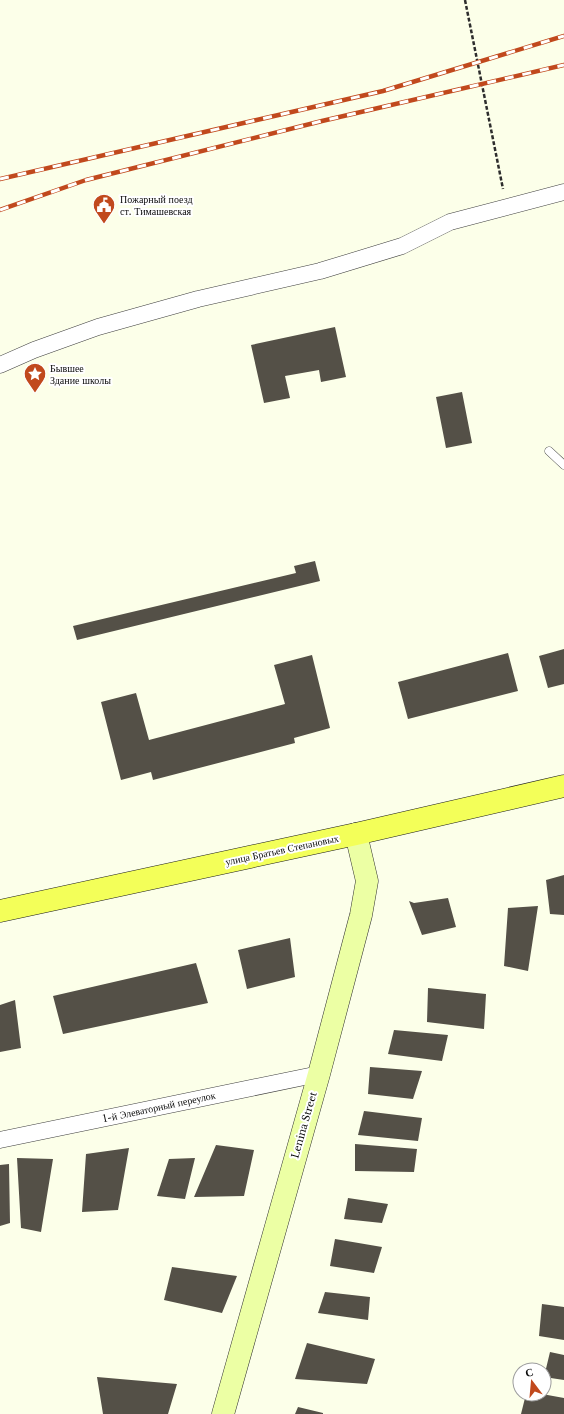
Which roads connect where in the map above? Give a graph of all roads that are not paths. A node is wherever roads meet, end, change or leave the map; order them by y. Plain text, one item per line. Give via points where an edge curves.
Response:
1 (564, 192) edge
2 (0, 364) edge
3 (550, 451) dead end
4 (564, 465) edge
5 (564, 786) edge
6 (356, 834) junction
7 (0, 911) edge
8 (319, 1074) junction
9 (0, 1140) edge
10 (223, 1414) edge

1 - 2 street via 450,222 402,246 320,270 198,299 98,327
3 - 4 lane
5 - 6 main road, улица Братьев Степановых
6 - 7 main road, улица Братьев Степановых
6 - 8 main road, Lenina Street via 368,881
8 - 9 street, 1-й Элеваторный переулок
8 - 10 main road, Lenina Street

